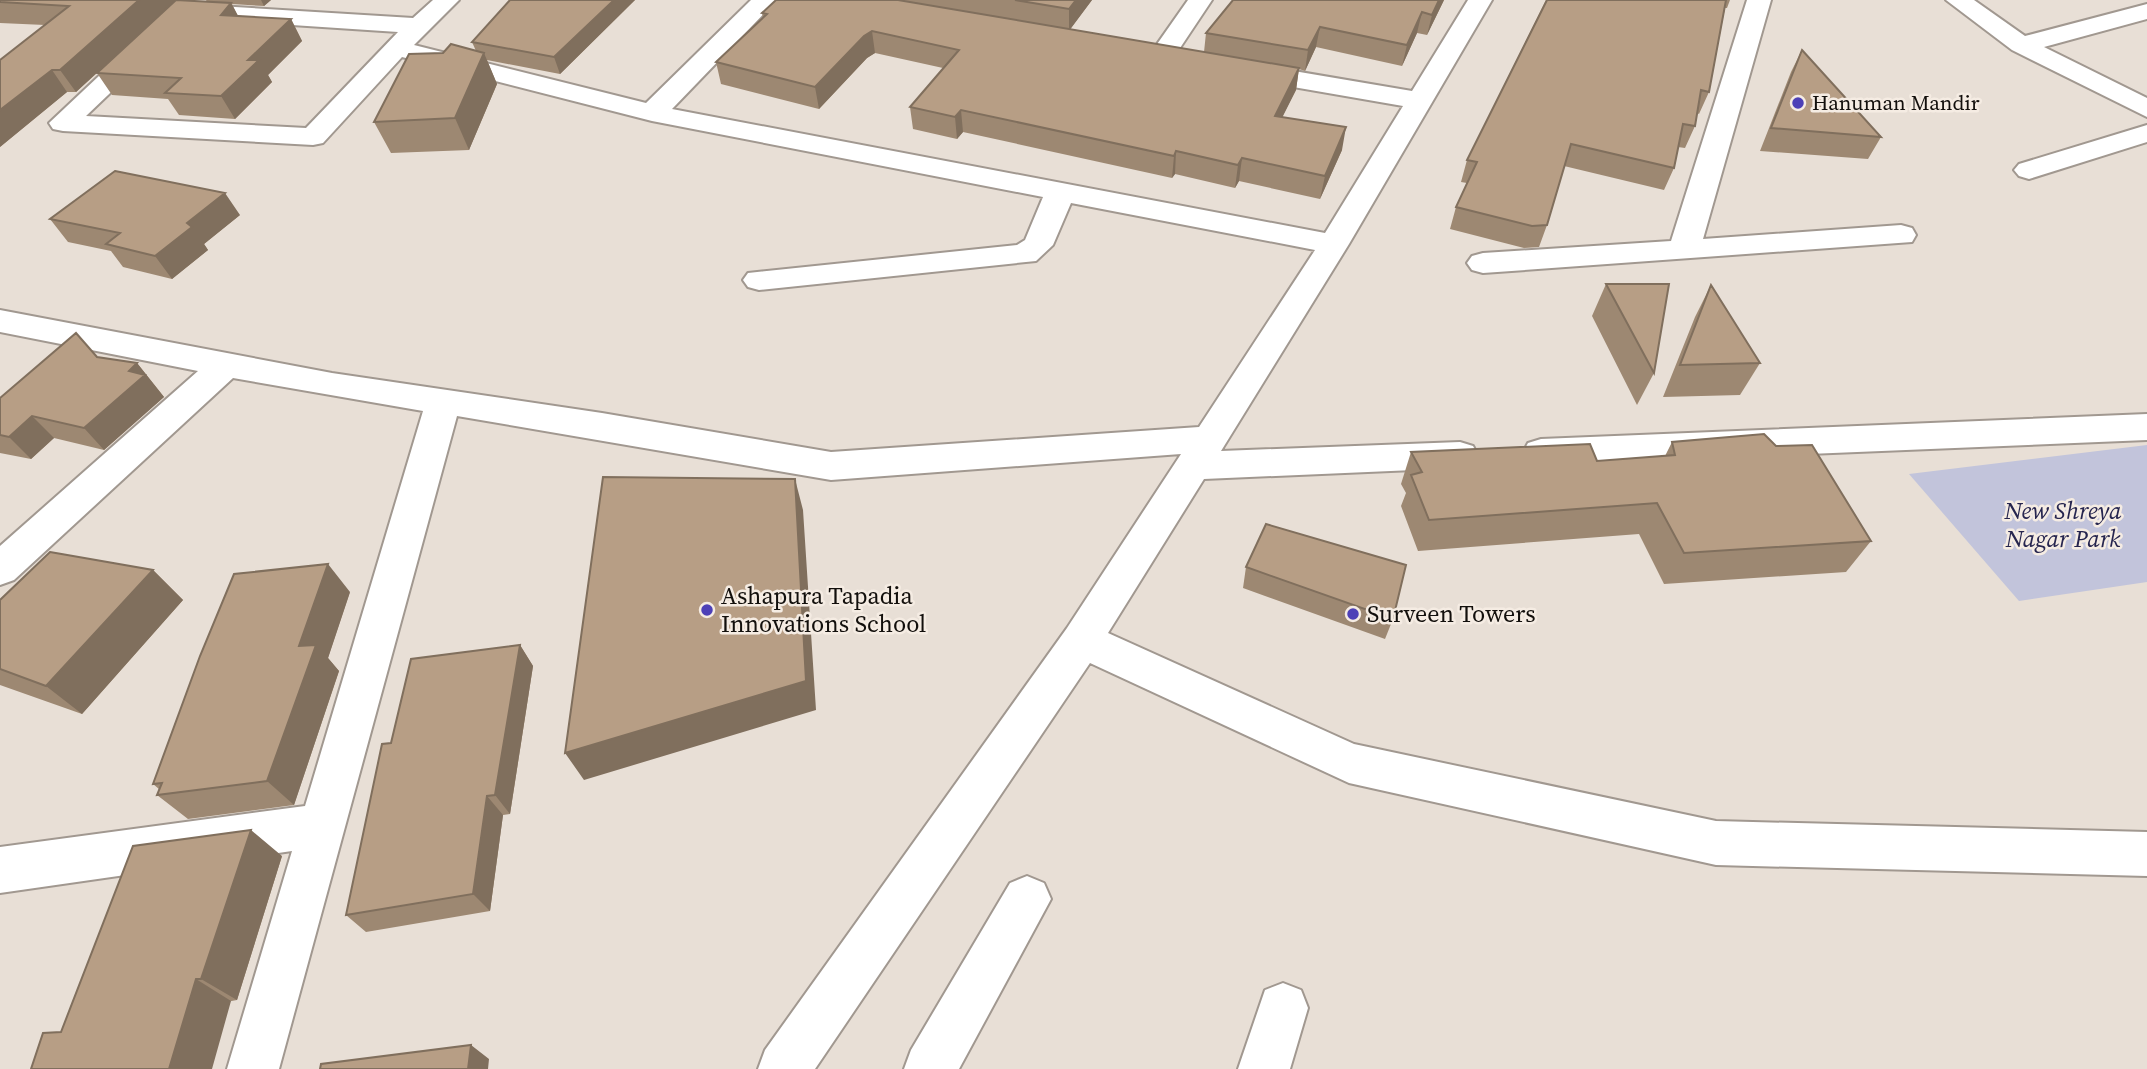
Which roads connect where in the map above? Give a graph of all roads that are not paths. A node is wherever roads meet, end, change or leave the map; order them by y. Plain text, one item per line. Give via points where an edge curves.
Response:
1 (447, 0) edge
2 (765, 0) edge
3 (1200, 0) edge
4 (1480, 0) edge
5 (1759, 0) edge
6 (1958, 0) edge
7 (189, 5) edge
8 (2147, 11) edge
9 (422, 26) junction
10 (2021, 44) junction
11 (396, 48) junction
12 (1134, 52) edge
13 (1161, 57) junction
14 (1189, 61) edge
15 (1216, 66) edge
16 (1420, 101) junction
17 (2147, 109) edge
18 (652, 113) junction
19 (2147, 134) edge
20 (2029, 170) dead end
21 (1061, 191) junction
22 (1901, 234) dead end
23 (1334, 244) junction
24 (1684, 249) junction
25 (1483, 263) dead end
26 (759, 280) dead end
27 (0, 321) edge
28 (226, 365) junction
29 (443, 402) junction
30 (2147, 427) edge
31 (1201, 453) junction
32 (0, 569) edge
33 (1082, 640) junction
34 (322, 825) junction
35 (2147, 854) edge
36 (0, 870) edge
37 (1027, 899) dead end
38 (1283, 1008) dead end
39 (253, 1069) edge
40 (784, 1069) edge
41 (930, 1069) edge
42 (1264, 1069) edge

1 - 9 street
2 - 18 street
3 - 13 street
4 - 16 street
5 - 24 street
6 - 10 street
7 - 9 street
7 - 11 street via 62,123 313,137
8 - 10 street
9 - 11 street
10 - 17 street
11 - 18 street
12 - 13 street
13 - 14 street
15 - 16 street
16 - 23 street
18 - 21 street
19 - 20 street
21 - 23 street
21 - 26 street via 1038,245 1026,254
22 - 24 street
23 - 31 street
24 - 25 street
27 - 28 street
28 - 29 street
28 - 32 street
29 - 31 street via 831,466
29 - 34 street
30 - 31 street via 1504,454
31 - 33 street
33 - 35 street via 1349,763 1716,843
33 - 40 street
34 - 36 street
34 - 39 street
37 - 41 street
38 - 42 street

